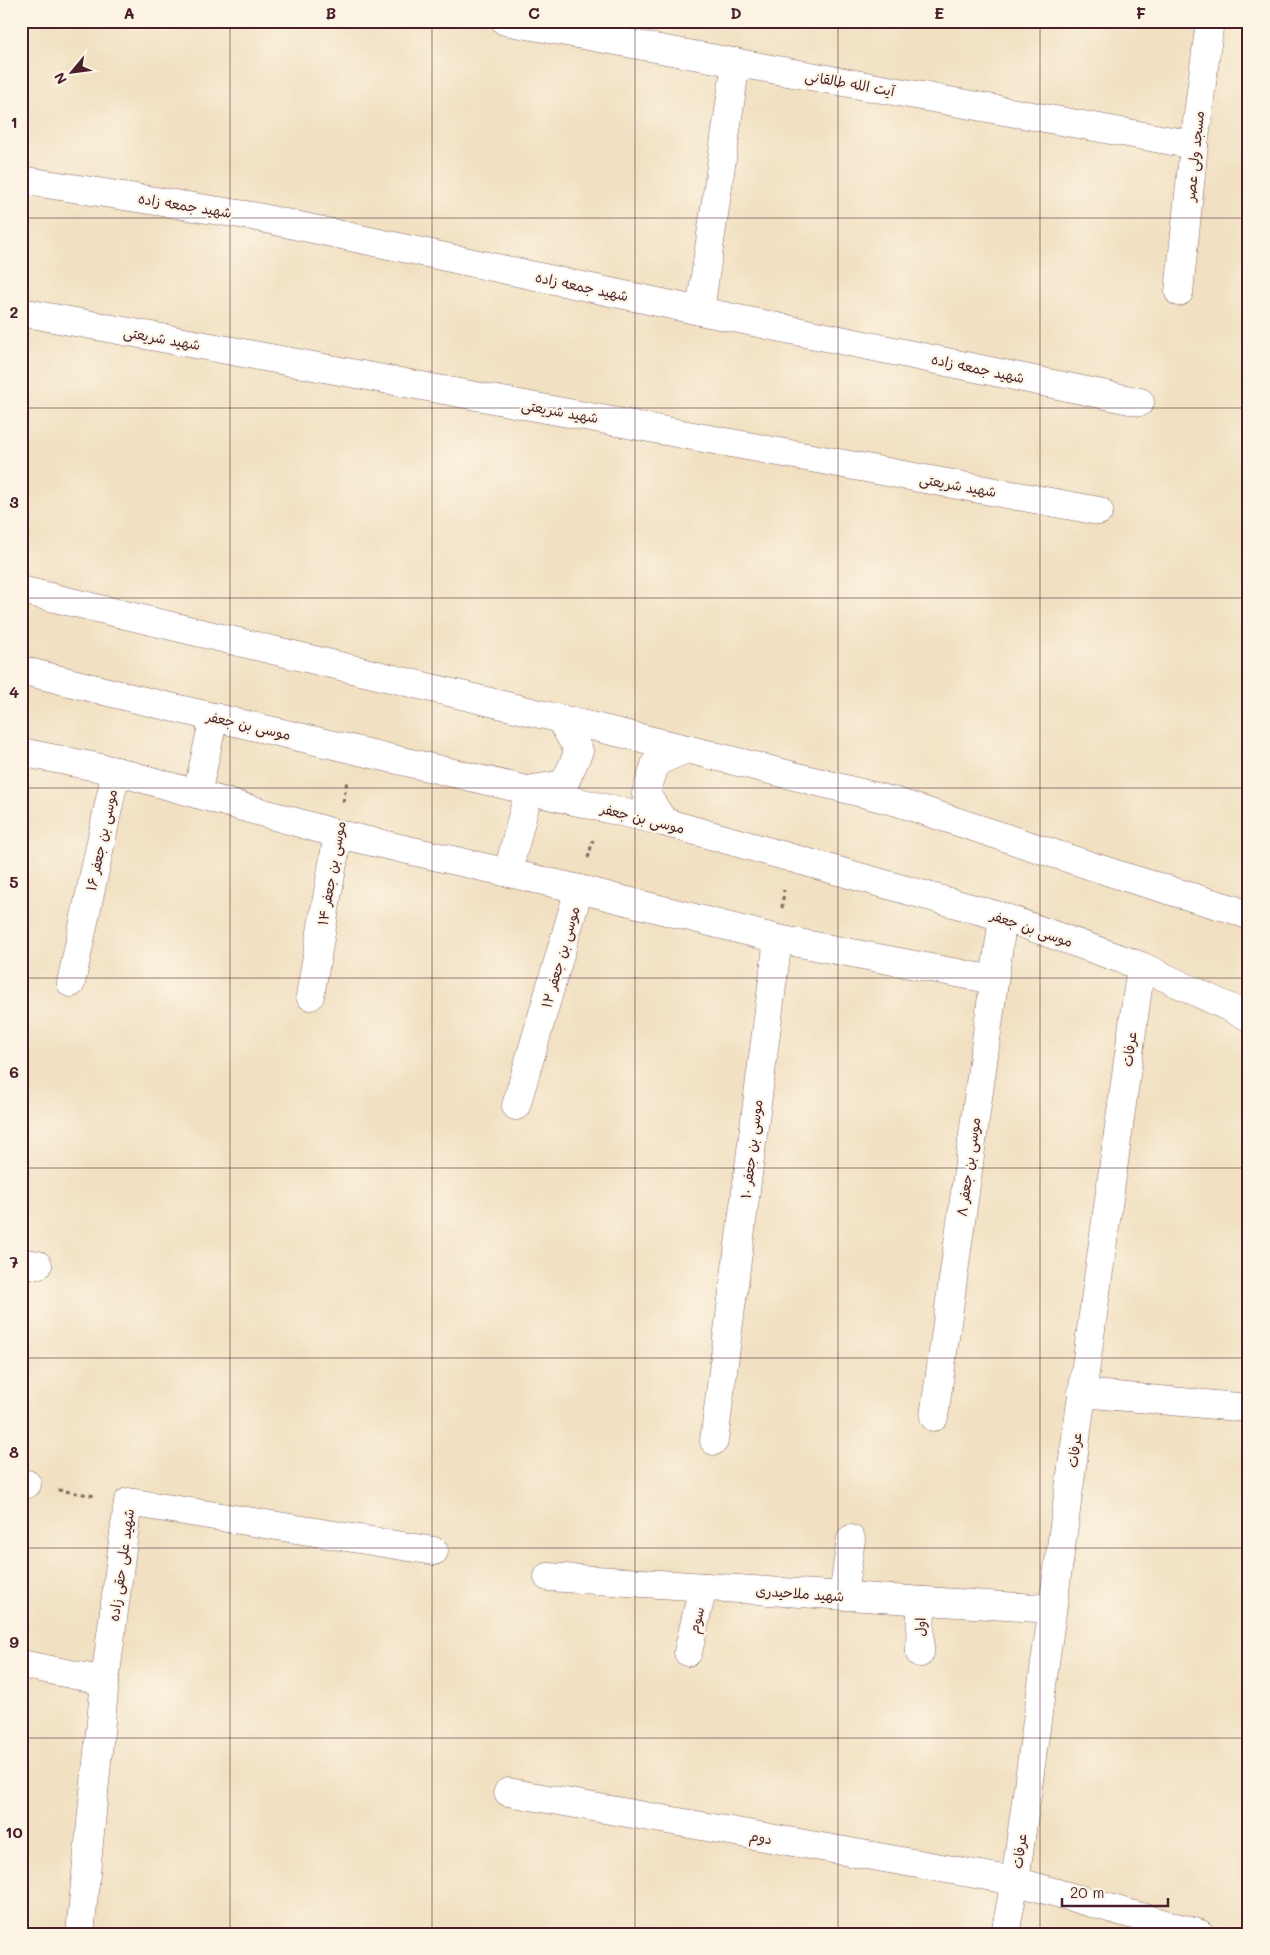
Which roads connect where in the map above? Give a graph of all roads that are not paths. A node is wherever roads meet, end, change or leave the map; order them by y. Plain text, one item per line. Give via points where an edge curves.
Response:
1 (505, 21) edge
2 (1210, 21) edge
3 (736, 62) junction
4 (1194, 145) junction
5 (21, 180) edge
6 (1179, 292) dead end
7 (700, 311) junction
8 (21, 312) edge
9 (1140, 402) dead end
10 (1099, 511) dead end
11 (21, 590) edge
12 (21, 670) edge
13 (214, 717) junction
14 (560, 719) junction
15 (687, 749) junction
16 (21, 752) edge
17 (116, 771) junction
18 (529, 790) junction
19 (197, 794) junction
20 (664, 822) junction
21 (338, 834) junction
22 (508, 872) junction
23 (579, 888) junction
24 (1249, 916) edge
25 (1003, 917) junction
26 (778, 938) junction
27 (1141, 966) junction
28 (994, 980) junction
29 (70, 983) dead end
30 (310, 996) dead end
31 (1249, 1017) edge
32 (516, 1106) dead end
33 (1082, 1393) junction
34 (1249, 1408) edge
35 (934, 1417) dead end
36 (714, 1441) dead end
37 (851, 1539) dead end
38 (434, 1551) dead end
39 (548, 1577) dead end
40 (703, 1587) junction
41 (843, 1596) junction
42 (921, 1601) junction
43 (1052, 1609) junction
44 (688, 1652) dead end
45 (920, 1653) dead end
46 (21, 1664) edge
47 (105, 1681) junction
48 (508, 1792) dead end
49 (1015, 1881) junction
50 (80, 1934) edge
51 (1005, 1934) edge
52 (1200, 1934) edge

1 - 3 street, آیت الله طالقانی
2 - 4 street, مسجد ولی عصر
3 - 4 street, آیت الله طالقانی
3 - 7 street
4 - 6 street, مسجد ولی عصر
5 - 7 street, شهید جمعه زاده via 252,216
7 - 9 street, شهید جمعه زاده
8 - 10 street, شهید شریعتی
11 - 14 street
12 - 13 street, موسی بن جعفر
13 - 18 street, موسی بن جعفر
13 - 19 street
14 - 15 street
14 - 18 street via 579,751 564,784
15 - 20 street via 656,762 646,794
15 - 24 street via 897,802
16 - 17 street
17 - 19 street
17 - 29 street, موسی بن جعفر ۱۶
18 - 20 street, موسی بن جعفر
18 - 22 street
19 - 21 street
20 - 25 street, موسی بن جعفر
21 - 22 street
21 - 30 street, موسی بن جعفر ۱۴
22 - 23 street
23 - 26 street
23 - 32 street, موسی بن جعفر ۱۲
25 - 27 street, موسی بن جعفر
25 - 28 street, موسی بن جعفر ۸
26 - 28 street
26 - 36 street, موسی بن جعفر ۱۰
27 - 31 street, موسی بن جعفر
27 - 33 street, عرفات
28 - 35 street, موسی بن جعفر ۸
33 - 34 street
33 - 43 street, عرفات
37 - 41 street
38 - 47 street, شهید علی حقی زاده via 128,1502
39 - 40 street, شهید ملاحیدری
40 - 41 street, شهید ملاحیدری
40 - 44 street, سوم
41 - 42 street, شهید ملاحیدری
42 - 43 street, شهید ملاحیدری
42 - 45 street, اول
43 - 49 street, عرفات
46 - 47 street
47 - 50 street, شهید علی حقی زاده
48 - 49 street, دوم
49 - 51 street, عرفات
49 - 52 street, دوم

